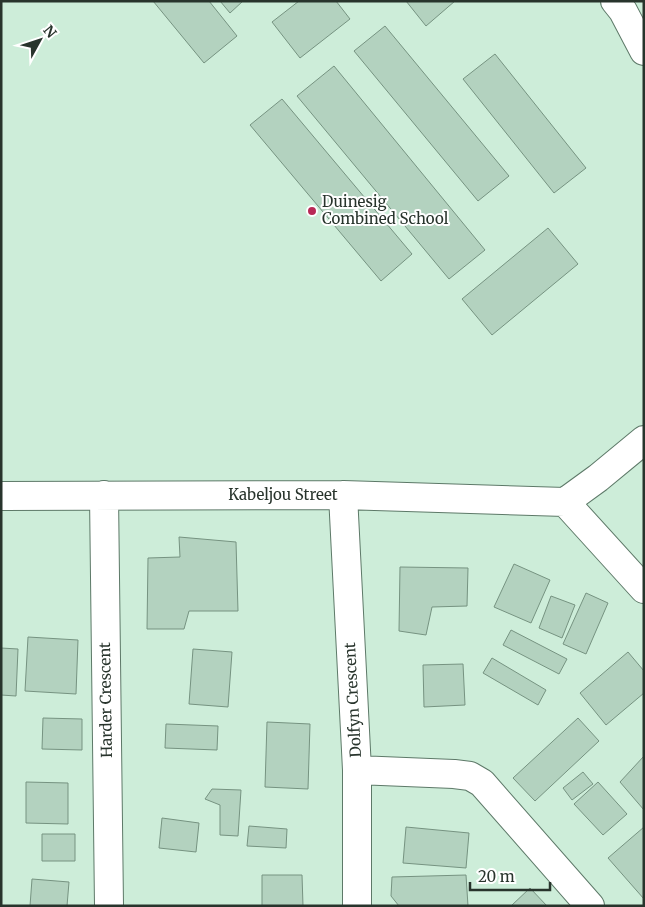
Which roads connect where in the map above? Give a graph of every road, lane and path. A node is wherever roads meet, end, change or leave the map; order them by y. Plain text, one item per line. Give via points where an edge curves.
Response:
1 (615, 1) edge
2 (644, 51) edge
3 (644, 440) edge
4 (104, 495) junction
5 (343, 495) junction
6 (1, 496) edge
7 (565, 502) junction
8 (644, 589) edge
9 (357, 770) junction
10 (109, 906) edge
11 (358, 906) edge
12 (590, 906) edge

1 - 2 street
3 - 7 street
4 - 5 street, Kabeljou Street
4 - 6 street, Kabeljou Street
4 - 10 street, Harder Crescent
5 - 7 street, Kabeljou Street
5 - 9 street, Dolfyn Crescent
7 - 8 street
9 - 11 street, Dolfyn Crescent
9 - 12 street via 454,774 470,776 482,783

